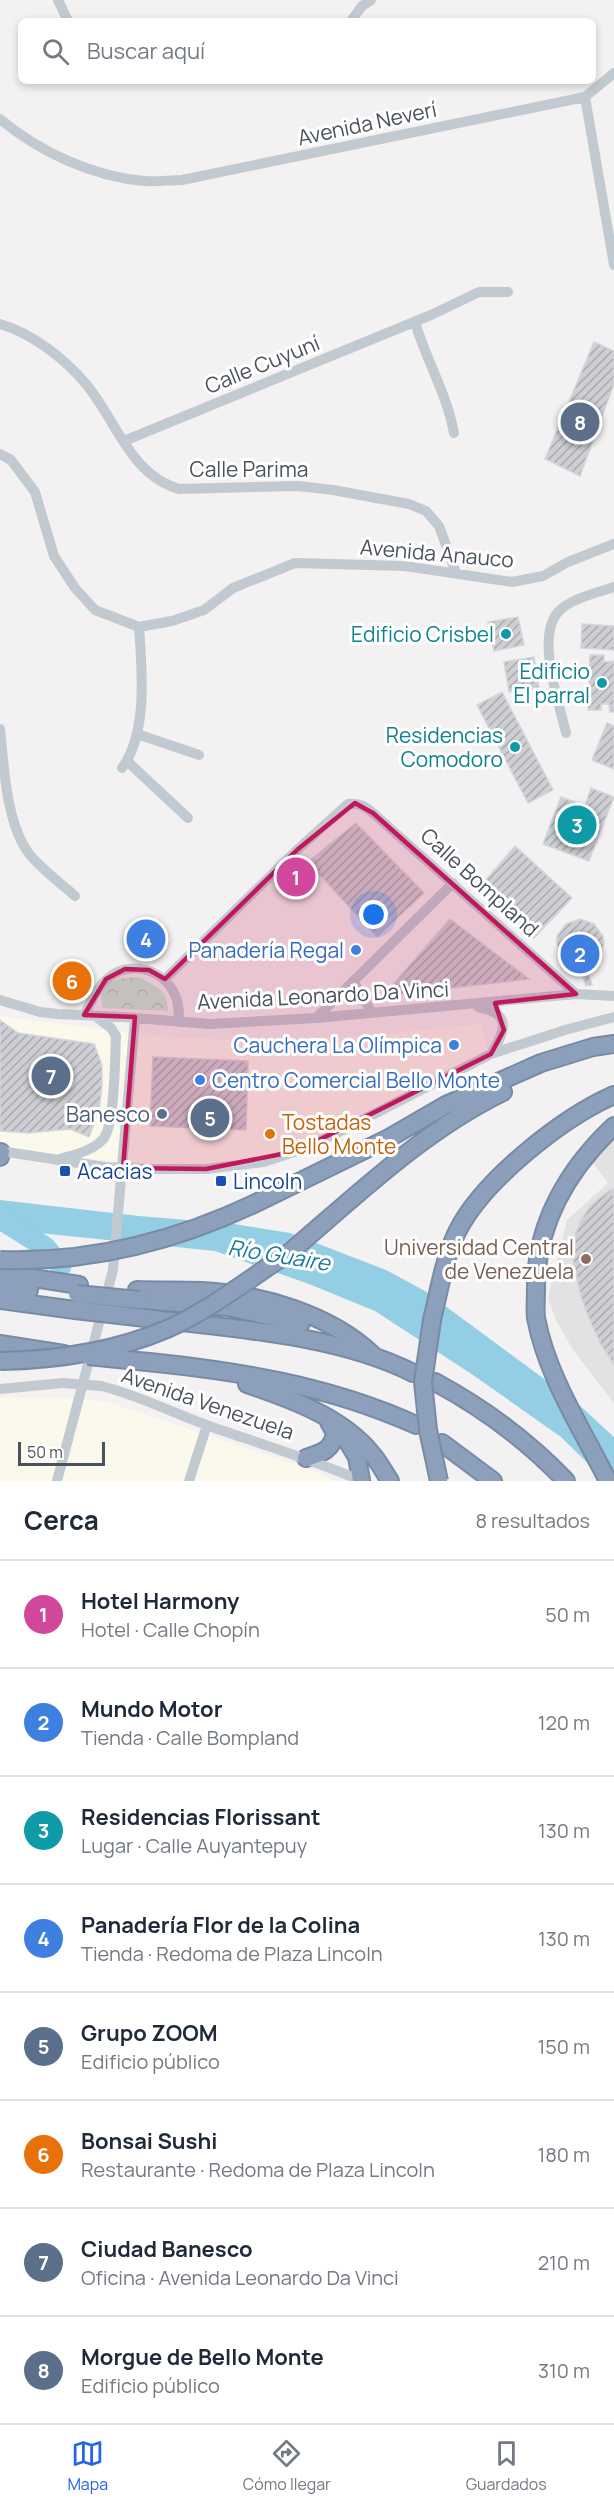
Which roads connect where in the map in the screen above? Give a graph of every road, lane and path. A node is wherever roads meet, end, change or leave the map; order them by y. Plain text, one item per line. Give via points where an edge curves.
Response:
1 (58, 0) edge
2 (371, 0) edge
3 (67, 18) edge
4 (353, 18) edge
5 (614, 73) edge
6 (585, 97) junction
7 (0, 119) edge
8 (614, 265) edge
9 (508, 292) dead end
10 (415, 322) junction
11 (0, 324) edge
12 (454, 433) dead end
13 (124, 441) junction
14 (0, 454) edge
15 (614, 544) edge
16 (456, 573) junction
17 (614, 587) edge
18 (139, 627) junction
19 (0, 729) edge
20 (566, 733) dead end
21 (137, 734) junction
22 (199, 755) dead end
23 (188, 818) dead end
24 (453, 883) junction
25 (75, 896) dead end
26 (165, 979) junction
27 (353, 981) junction
28 (576, 994) junction
29 (614, 996) edge
30 (0, 1000) edge
31 (468, 1006) junction
32 (372, 1013) junction
33 (89, 1016) junction
34 (614, 1017) edge
35 (135, 1018) junction
36 (316, 1018) junction
37 (179, 1022) junction
38 (614, 1044) edge
39 (614, 1052) edge
40 (491, 1054) junction
41 (614, 1095) edge
42 (614, 1126) edge
43 (0, 1153) edge
44 (57, 1161) junction
45 (123, 1168) junction
46 (0, 1260) edge
47 (0, 1273) edge
48 (0, 1287) edge
49 (77, 1296) junction
50 (0, 1300) edge
51 (138, 1302) junction
52 (0, 1344) edge
53 (376, 1357) junction
54 (0, 1361) edge
55 (195, 1366) junction
56 (413, 1372) dead end
57 (435, 1382) dead end
58 (0, 1389) edge
59 (327, 1419) junction
60 (207, 1425) junction
61 (416, 1425) dead end
62 (442, 1443) dead end
63 (306, 1458) junction
64 (57, 1481) edge
65 (189, 1481) edge
66 (361, 1481) edge
67 (390, 1481) edge
68 (439, 1481) edge
69 (493, 1481) edge
70 (566, 1481) edge
71 (608, 1481) edge

1 - 3 street
2 - 4 street
5 - 6 street
6 - 7 street, Avenida Neverí via 182,180 145,181 97,172 37,145
6 - 8 street
9 - 10 street, Calle Cuyuní via 478,292
10 - 12 street via 450,409
10 - 13 street, Calle Cuyuní
11 - 13 street, Calle Parima via 29,337 86,384
13 - 16 street, Calle Parima via 153,478 179,489 297,486 409,504 426,512 439,526
14 - 18 street via 11,460 35,492 54,556 75,588 95,610
15 - 16 street, Avenida Anauco via 543,576 512,582
16 - 18 street, Avenida Anauco via 405,566 295,563 234,588 204,610
17 - 20 street via 568,604 550,624 548,652
18 - 21 street
19 - 25 street via 8,796 19,835 30,854
21 - 22 street
21 - 23 street via 124,765
24 - 26 street, Calle Bompland via 364,806 348,804
24 - 27 street
24 - 28 street, Calle Bompland
26 - 33 street via 149,970 125,969 101,986
26 - 37 street via 179,1004
27 - 32 street
27 - 36 street
28 - 29 street, Avenida Leonardo Da Vinci
28 - 31 street, Avenida Leonardo Da Vinci
30 - 33 street, Avenida Leonardo Da Vinci via 40,1012
31 - 32 street, Avenida Leonardo Da Vinci
31 - 40 street via 489,1009 502,1019 502,1036
32 - 36 street, Avenida Leonardo Da Vinci
33 - 35 street, Avenida Leonardo Da Vinci
33 - 44 street via 111,1028 116,1036 111,1118 99,1142
34 - 40 street
35 - 37 street, Avenida Leonardo Da Vinci
35 - 45 street
36 - 37 street, Avenida Leonardo Da Vinci via 220,1024
38 - 46 highway, bridge via 541,1063 446,1105 389,1138 213,1223 146,1245 61,1259
39 - 54 highway, bridge via 550,1069 478,1104 407,1152 289,1253 168,1328 73,1355
40 - 45 street via 333,1135 264,1162 206,1169
41 - 68 highway, bridge via 573,1116 530,1151 471,1209 458,1231 449,1251 432,1320 423,1382
42 - 71 highway via 592,1146 570,1176 549,1216 536,1266 536,1317 551,1367
43 - 44 street
44 - 45 street
45 - 64 street via 113,1270
47 - 49 highway
48 - 49 highway
49 - 50 highway
49 - 51 highway, bridge
49 - 51 highway
51 - 53 highway
51 - 53 highway via 203,1291 257,1299 323,1322 357,1340
52 - 55 highway, bridge
53 - 56 highway
55 - 59 highway via 286,1398
55 - 61 highway via 301,1386
57 - 70 highway via 503,1423
58 - 60 street, Avenida Venezuela, bridge via 63,1383 100,1386 129,1393
59 - 63 highway via 335,1433 333,1443 326,1451
59 - 66 highway via 346,1438 357,1457
59 - 67 highway via 348,1430 372,1454
60 - 63 street, Avenida Venezuela
60 - 65 street
62 - 69 highway
63 - 66 street, Avenida Venezuela

